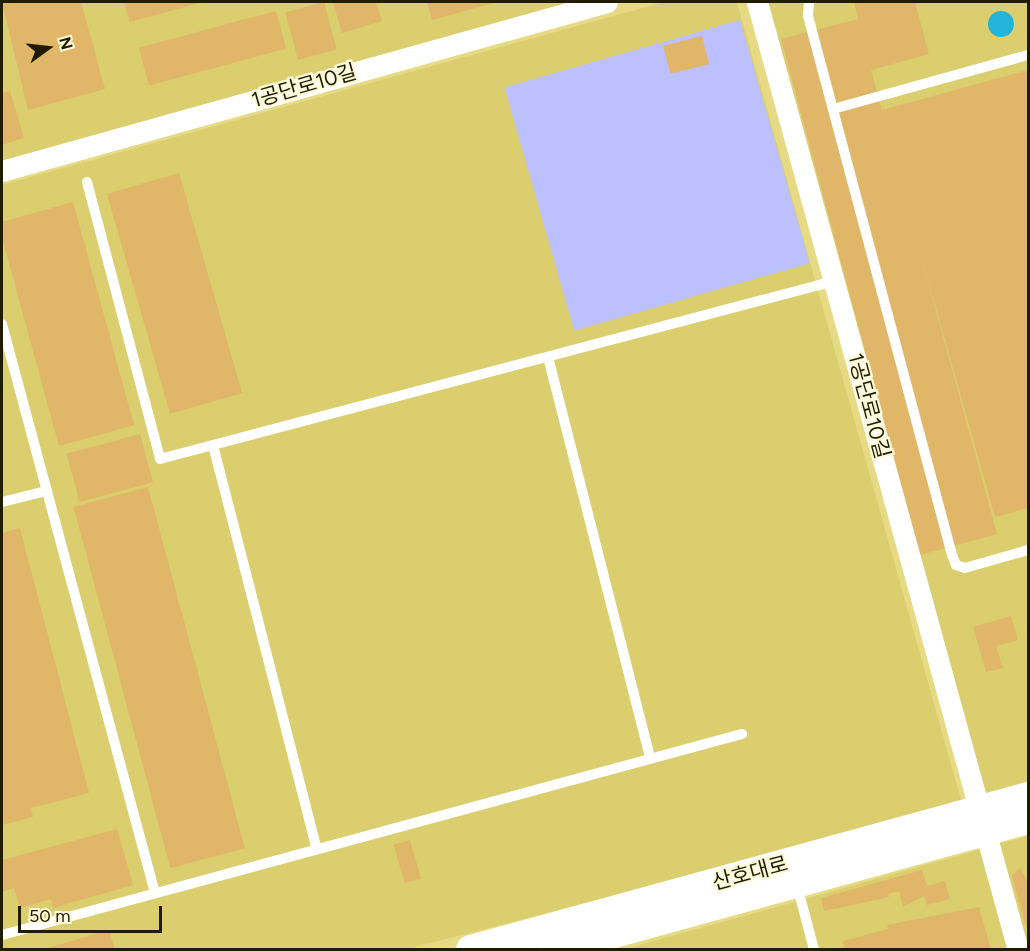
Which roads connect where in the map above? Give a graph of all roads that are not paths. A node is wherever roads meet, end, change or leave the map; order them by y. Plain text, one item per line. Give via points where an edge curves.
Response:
1 (607, 2) edge
2 (757, 2) edge
3 (808, 2) edge
4 (1029, 55) edge
5 (833, 109) junction
6 (2, 171) edge
7 (87, 182) dead end
8 (834, 281) junction
9 (2, 324) edge
10 (548, 357) junction
11 (213, 445) junction
12 (46, 490) junction
13 (2, 502) edge
14 (1029, 550) edge
15 (742, 734) dead end
16 (650, 758) junction
17 (1029, 797) edge
18 (1029, 819) edge
19 (983, 821) junction
20 (317, 849) junction
21 (794, 872) junction
22 (155, 893) junction
23 (2, 935) edge
24 (471, 950) edge
25 (552, 950) edge
26 (814, 950) edge
27 (1018, 950) edge

1 - 6 street, 1공단로10길
2 - 8 street, 1공단로10길
3 - 5 lane
4 - 5 lane
5 - 14 lane via 956,565 965,568
7 - 11 lane via 160,459
8 - 10 lane
8 - 19 street, 1공단로10길
9 - 12 lane
10 - 11 lane
10 - 16 lane
11 - 20 lane
12 - 13 lane
12 - 22 lane
15 - 16 lane
16 - 20 lane
17 - 19 main road, 산호대로
18 - 19 main road, 산호대로
19 - 21 main road, 산호대로
19 - 27 street, 1공단로10길
20 - 22 lane
21 - 24 main road, 산호대로
21 - 25 main road, 산호대로
21 - 26 lane
22 - 23 lane

